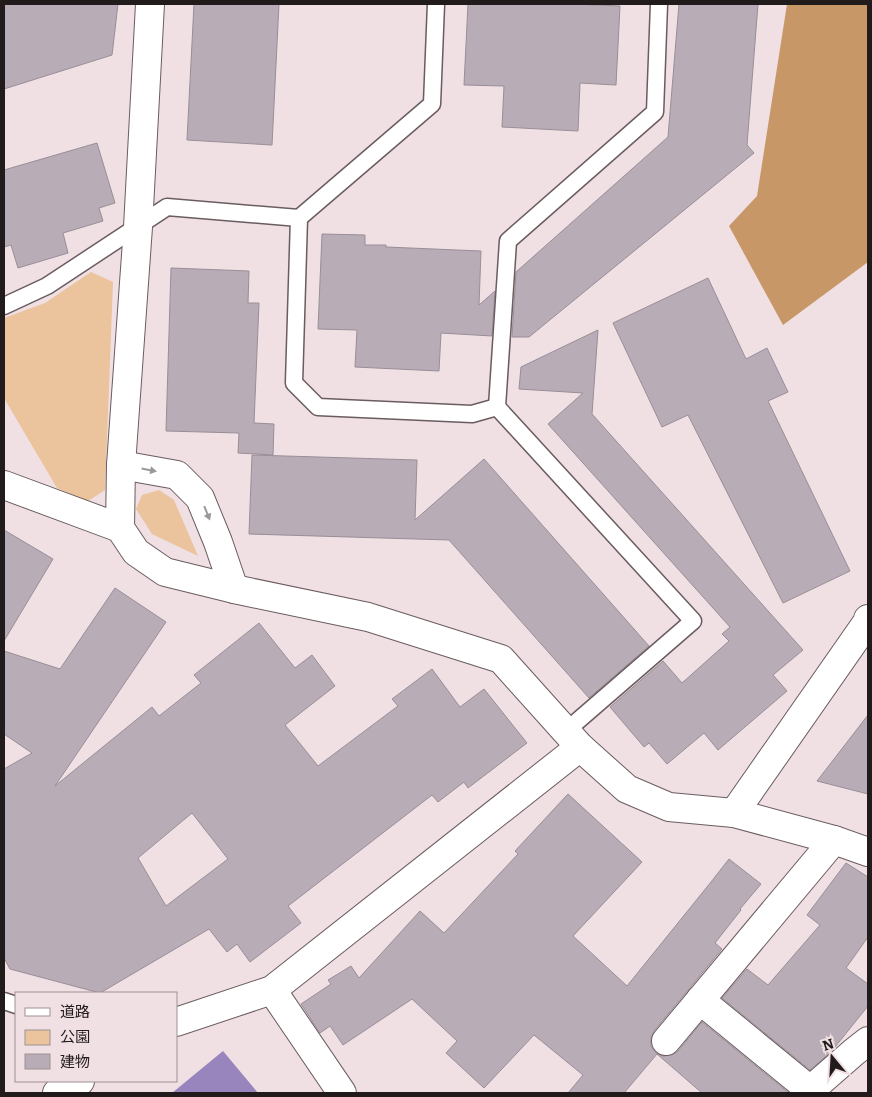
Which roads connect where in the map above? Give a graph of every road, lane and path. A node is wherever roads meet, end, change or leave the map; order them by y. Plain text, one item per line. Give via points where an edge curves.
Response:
1 (150, 4) edge
2 (436, 4) edge
3 (659, 4) edge
4 (299, 218) junction
5 (138, 227) junction
6 (4, 305) edge
7 (497, 407) junction
8 (120, 465) junction
9 (4, 485) edge
10 (120, 528) junction
11 (234, 589) junction
12 (868, 619) edge
13 (573, 739) junction
14 (734, 813) junction
15 (834, 840) junction
16 (868, 852) edge
17 (272, 990) junction
18 (700, 1000) junction
19 (178, 1021) edge
20 (666, 1041) dead end
21 (868, 1041) edge
22 (78, 1082) edge
23 (808, 1091) edge
24 (57, 1093) edge
25 (342, 1093) edge

1 - 5 street
2 - 4 lane via 432,104
3 - 7 lane via 655,112 508,241
4 - 5 lane via 167,207
4 - 7 lane via 294,383 318,407 472,414
5 - 6 lane via 47,286
5 - 8 street
7 - 13 lane via 693,621
8 - 10 street
8 -> 11 street via 177,475 200,498
9 - 10 street
10 - 11 street via 136,552 165,572
11 - 13 street via 368,617 501,660
12 - 14 street
13 - 14 street via 627,789 669,807
13 - 17 street
14 - 15 street
15 - 16 street
15 - 18 street
17 - 19 street
17 - 25 street
18 - 20 street
18 - 23 street
21 - 23 street
22 - 24 street

